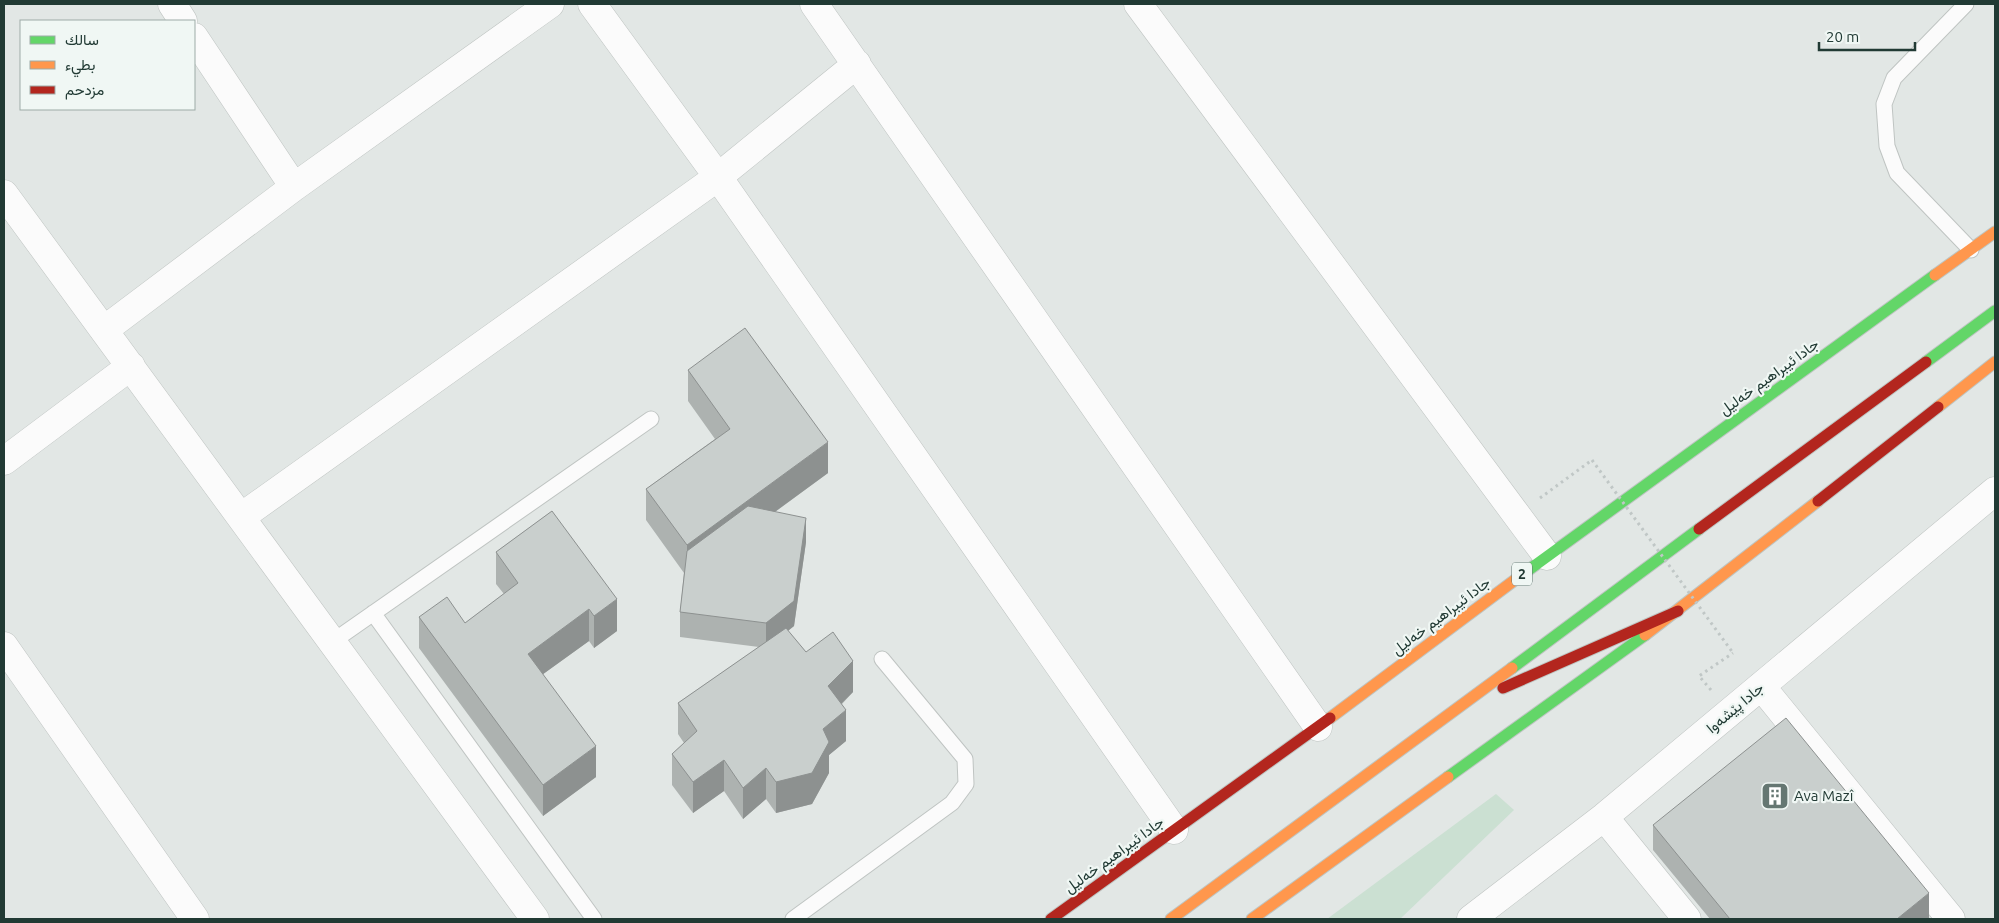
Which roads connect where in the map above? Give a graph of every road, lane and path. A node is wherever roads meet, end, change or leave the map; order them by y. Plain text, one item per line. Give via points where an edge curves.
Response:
1 (172, 4) edge
2 (550, 4) edge
3 (592, 4) edge
4 (814, 4) edge
5 (1138, 4) edge
6 (1966, 4) edge
7 (182, 20) edge
8 (195, 39) edge
9 (857, 64) junction
10 (718, 177) junction
11 (294, 188) junction
12 (4, 194) edge
13 (1995, 232) edge
14 (1971, 250) junction
15 (1995, 311) edge
16 (104, 330) junction
17 (1995, 362) edge
18 (130, 366) junction
19 (651, 419) dead end
20 (4, 461) edge
21 (1561, 483) dead end
22 (1995, 491) edge
23 (241, 517) junction
24 (1547, 556) junction
25 (1678, 610) junction
26 (373, 613) junction
27 (332, 642) junction
28 (4, 646) edge
29 (882, 660) dead end
30 (1700, 676) dead end
31 (1761, 686) junction
32 (1435, 723) junction
33 (1318, 726) junction
34 (1604, 817) junction
35 (1174, 830) junction
36 (195, 919) edge
37 (535, 919) edge
38 (594, 919) edge
39 (793, 919) edge
40 (1051, 919) edge
41 (1171, 919) edge
42 (1252, 919) edge
43 (1471, 919) edge
44 (1687, 919) edge
45 (1951, 919) edge

1 - 7 street
2 - 11 street
3 - 10 street
4 - 9 street
5 - 24 street
6 - 14 lane via 1894,78 1884,104 1887,146 1897,173
8 - 11 street
9 - 10 street
9 - 33 street
10 - 23 street
10 - 35 street
11 - 16 street
12 - 16 street
13 - 14 main road, جادا ئیبراهیم خەلیل / 2
14 - 24 main road, جادا ئیبراهیم خەلیل / 2
15 - 32 main road
16 - 18 street
17 - 25 main road
18 - 20 street
18 - 23 street
19 - 26 lane
21 - 30 path, bridge via 1592,460 1734,652
22 - 31 street, جادا پێشەوا
23 - 27 street
24 - 33 main road, جادا ئیبراهیم خەلیل / 2
25 - 32 main road via 1504,688
25 - 42 main road
26 - 27 lane
26 - 38 lane
27 - 37 street
28 - 36 street
29 - 39 lane via 965,759 966,784 952,803
31 - 34 street, جادا پێشەوا
31 - 45 street
32 - 41 main road
33 - 35 main road, جادا ئیبراهیم خەلیل / 2
34 - 43 street, جادا پێشەوا
34 - 44 street
35 - 40 main road, جادا ئیبراهیم خەلیل / 2

